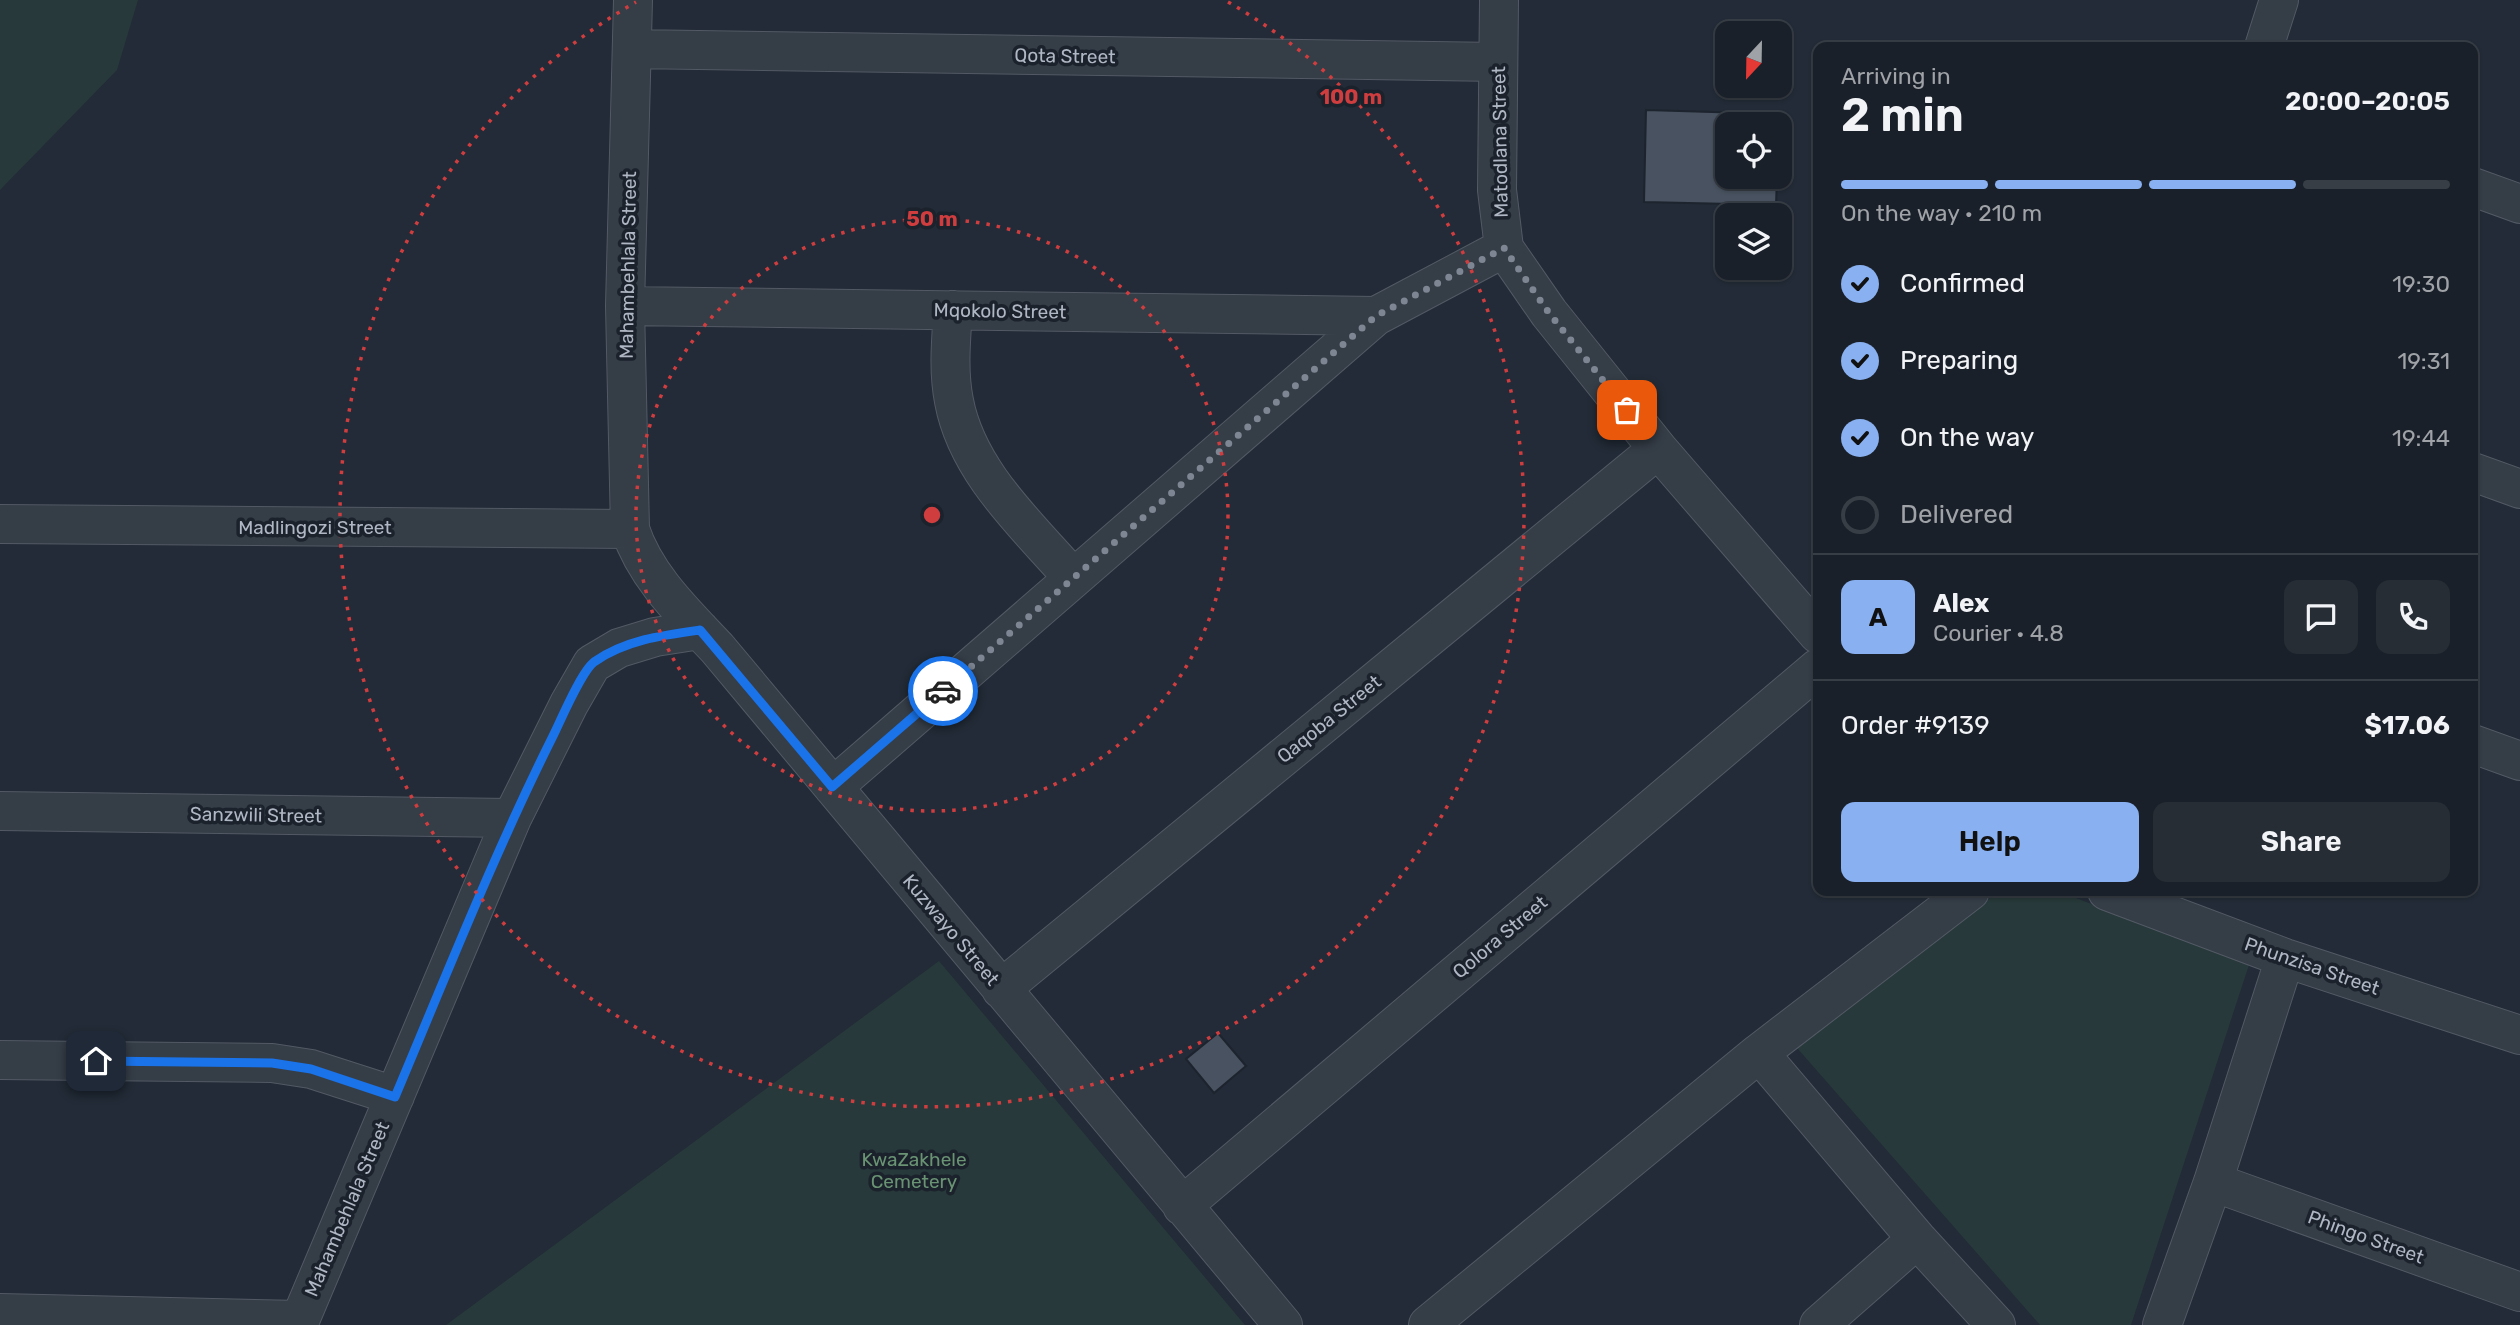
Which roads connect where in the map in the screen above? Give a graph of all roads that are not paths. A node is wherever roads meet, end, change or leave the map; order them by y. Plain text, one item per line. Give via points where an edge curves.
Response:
1 (633, 0) edge
2 (1499, 0) edge
3 (2279, 0) edge
4 (2266, 42) edge
5 (632, 49) junction
6 (1498, 62) junction
7 (2478, 189) edge
8 (2520, 204) edge
9 (1504, 248) junction
10 (625, 306) junction
11 (953, 310) junction
12 (1376, 316) junction
13 (1658, 449) junction
14 (2478, 474) edge
15 (2520, 489) edge
16 (0, 524) edge
17 (630, 529) junction
18 (1073, 578) junction
19 (1813, 628) edge
20 (700, 630) junction
21 (1813, 672) edge
22 (2478, 746) edge
23 (2520, 761) edge
24 (832, 787) junction
25 (0, 811) edge
26 (512, 818) junction
27 (1963, 896) edge
28 (2120, 896) edge
29 (2285, 958) junction
30 (1000, 989) junction
31 (2520, 1035) edge
32 (1759, 1053) junction
33 (0, 1060) edge
34 (395, 1097) junction
35 (2213, 1182) junction
36 (1182, 1206) junction
37 (1917, 1239) junction
38 (2520, 1292) edge
39 (0, 1313) edge
40 (299, 1322) edge
41 (1283, 1325) edge
42 (1428, 1325) edge
43 (1819, 1325) edge
44 (1996, 1325) edge
45 (2162, 1325) edge

1 - 5 street, Mahambehlala Street
2 - 6 street, Matodlana Street
3 - 4 street
5 - 6 street, Qota Street
5 - 10 street, Mahambehlala Street
6 - 9 street, Matodlana Street via 1497,190
7 - 8 street
9 - 12 street
9 - 13 street, Matodlana Street via 1549,313
10 - 11 street, Mqokolo Street
10 - 17 street, Mahambehlala Street
11 - 12 street, Mqokolo Street
11 - 18 street via 950,359 954,401 975,458
12 - 18 street
13 - 19 street, Matodlana Street
13 - 30 street, Qaqoba Street
14 - 15 street
16 - 17 street, Madlingozi Street
17 - 20 street, Kuzwayo Street via 647,565
18 - 24 street
20 - 24 street, Kuzwayo Street
20 - 26 street, Mahambehlala Street via 619,648 592,664
21 - 36 street, Qolora Street
22 - 23 street
24 - 30 street, Kuzwayo Street
25 - 26 street, Sanzwili Street
26 - 34 street, Mahambehlala Street
27 - 32 street
28 - 29 street, Phunzisa Street
29 - 31 street, Phunzisa Street
29 - 35 street
30 - 36 street, Kuzwayo Street
32 - 37 street
32 - 42 street
33 - 34 street via 272,1063 311,1069
34 - 40 street, Mahambehlala Street
35 - 38 street, Phingo Street
35 - 45 street
36 - 41 street, Kuzwayo Street
37 - 43 street
37 - 44 street
39 - 40 street

